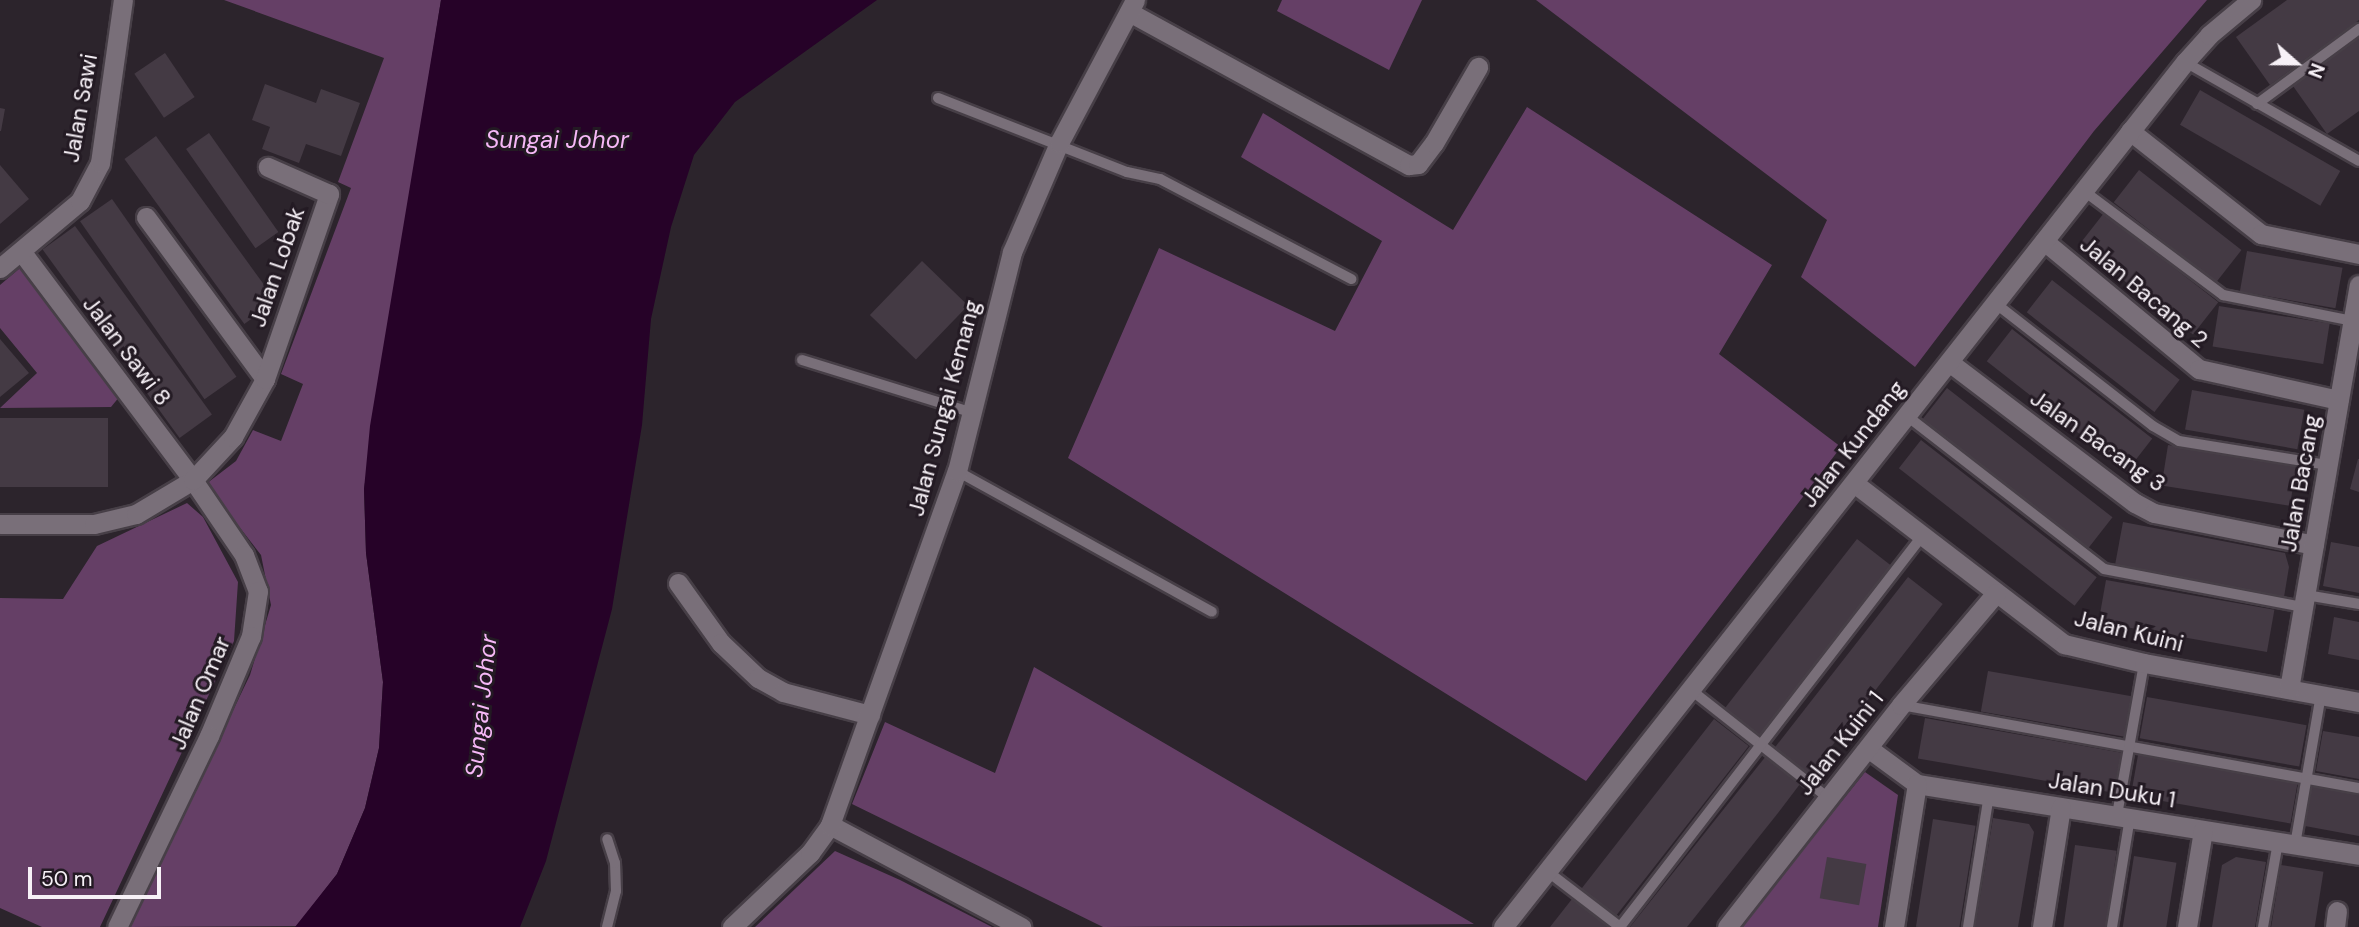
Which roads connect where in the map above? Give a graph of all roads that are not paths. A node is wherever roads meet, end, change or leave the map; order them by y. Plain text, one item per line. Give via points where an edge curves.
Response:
1 (123, 0) edge
2 (2251, 0) edge
3 (1132, 6) edge
4 (2359, 29) edge
5 (2185, 62) junction
6 (1478, 66) dead end
7 (938, 98) dead end
8 (2257, 104) junction
9 (2130, 131) junction
10 (1059, 143) junction
11 (2359, 161) edge
12 (268, 167) dead end
13 (2084, 191) junction
14 (146, 217) dead end
15 (2044, 241) junction
16 (21, 251) junction
17 (2359, 254) edge
18 (0, 268) edge
19 (1351, 279) dead end
20 (2359, 285) edge
21 (1995, 303) junction
22 (2353, 321) junction
23 (802, 360) dead end
24 (1949, 362) junction
25 (265, 379) junction
26 (2339, 400) junction
27 (970, 412) junction
28 (1907, 416) junction
29 (2328, 465) junction
30 (957, 471) junction
31 (193, 480) junction
32 (1854, 483) junction
33 (0, 524) edge
34 (1921, 537) junction
35 (2314, 545) junction
36 (678, 583) dead end
37 (1996, 593) junction
38 (2304, 601) junction
39 (2359, 604) edge
40 (1212, 611) dead end
41 (2144, 663) junction
42 (2289, 689) junction
43 (1691, 690) junction
44 (2321, 695) junction
45 (2359, 702) edge
46 (1901, 705) junction
47 (870, 715) junction
48 (1761, 744) junction
49 (2130, 746) junction
50 (1868, 748) junction
51 (2306, 778) junction
52 (1917, 784) junction
53 (2359, 788) edge
54 (1989, 796) junction
55 (1828, 798) junction
56 (2061, 807) junction
57 (2124, 816) junction
58 (830, 825) junction
59 (2203, 830) junction
60 (607, 839) dead end
61 (2287, 843) junction
62 (2359, 855) edge
63 (1547, 871) junction
64 (117, 927) edge
65 (607, 927) edge
66 (732, 927) edge
67 (1021, 927) edge
68 (1503, 927) edge
69 (1620, 927) edge
70 (1727, 927) edge
71 (1894, 927) edge
72 (1968, 927) edge
73 (2042, 927) edge
74 (2112, 927) edge
75 (2187, 927) edge
76 (2263, 927) edge

1 - 16 street, Jalan Sawi via 100,163 80,201
2 - 5 street, Jalan Kundang
3 - 6 street via 1409,165 1418,164 1434,143
3 - 10 street, Jalan Sungai Kemang
4 - 8 lane
5 - 8 lane
5 - 9 street, Jalan Kundang
7 - 10 lane
8 - 11 lane
9 - 13 street, Jalan Kundang
9 - 17 street via 2261,234
10 - 19 lane via 1127,173 1160,179
10 - 27 street, Jalan Sungai Kemang via 1012,252
12 - 25 street, Jalan Lobak via 329,194
13 - 15 street, Jalan Kundang
13 - 22 lane via 2223,295
14 - 25 street, Jalan Lobak
15 - 21 street, Jalan Kundang
15 - 26 street, Jalan Bacang 2 via 2199,369
16 - 18 street, Jalan Sawi
16 - 31 street, Jalan Sawi 8
20 - 22 street, Jalan Bacang
21 - 24 street, Jalan Kundang
21 - 29 lane via 2153,426 2179,441
22 - 26 street, Jalan Bacang
23 - 27 lane
24 - 28 street, Jalan Kundang
24 - 35 street, Jalan Bacang 3 via 2154,513
25 - 31 street, Jalan Lobak via 233,437
26 - 29 street, Jalan Bacang
27 - 30 street, Jalan Sungai Kemang
28 - 32 street, Jalan Kundang
28 - 38 lane via 2104,569
29 - 35 street, Jalan Bacang
30 - 40 lane
30 - 47 street, Jalan Sungai Kemang
31 - 33 street, Jalan Lobak via 136,514 94,524
31 - 64 street, Jalan Omar via 244,555 258,603 251,636 209,736
32 - 34 street, Jalan Kuini
32 - 43 street, Jalan Kundang
34 - 37 street, Jalan Kuini
34 - 48 lane
35 - 38 street, Jalan Bacang
36 - 47 street via 721,643 758,678 783,692
37 - 41 street, Jalan Kuini via 2064,644
37 - 46 street, Jalan Kuini 1
38 - 39 lane
38 - 42 street, Jalan Bacang
41 - 42 street, Jalan Kuini
41 - 49 lane
42 - 44 street, Jalan Kuini
43 - 48 lane
43 - 63 street, Jalan Kundang
44 - 45 street, Jalan Kuini
44 - 51 lane
46 - 49 lane
46 - 50 street, Jalan Kuini 1
47 - 58 street, Jalan Sungai Kemang
48 - 55 lane
48 - 69 lane
49 - 51 lane
49 - 57 lane
50 - 52 street, Jalan Duku 1
50 - 55 street, Jalan Kuini 1
51 - 53 lane
51 - 61 lane
52 - 54 street, Jalan Duku 1
52 - 71 street
54 - 56 street, Jalan Duku 1
54 - 72 lane
55 - 70 street, Jalan Kuini 1
56 - 57 street, Jalan Duku 1
56 - 73 street
57 - 59 street, Jalan Duku 1
57 - 74 lane
58 - 66 street, Jalan Sungai Kemang via 810,853
58 - 67 street
59 - 61 street, Jalan Duku 1
59 - 75 street
60 - 65 lane via 615,863 616,891
61 - 62 street, Jalan Duku 1
61 - 76 lane
63 - 68 street, Jalan Kundang
63 - 69 lane

